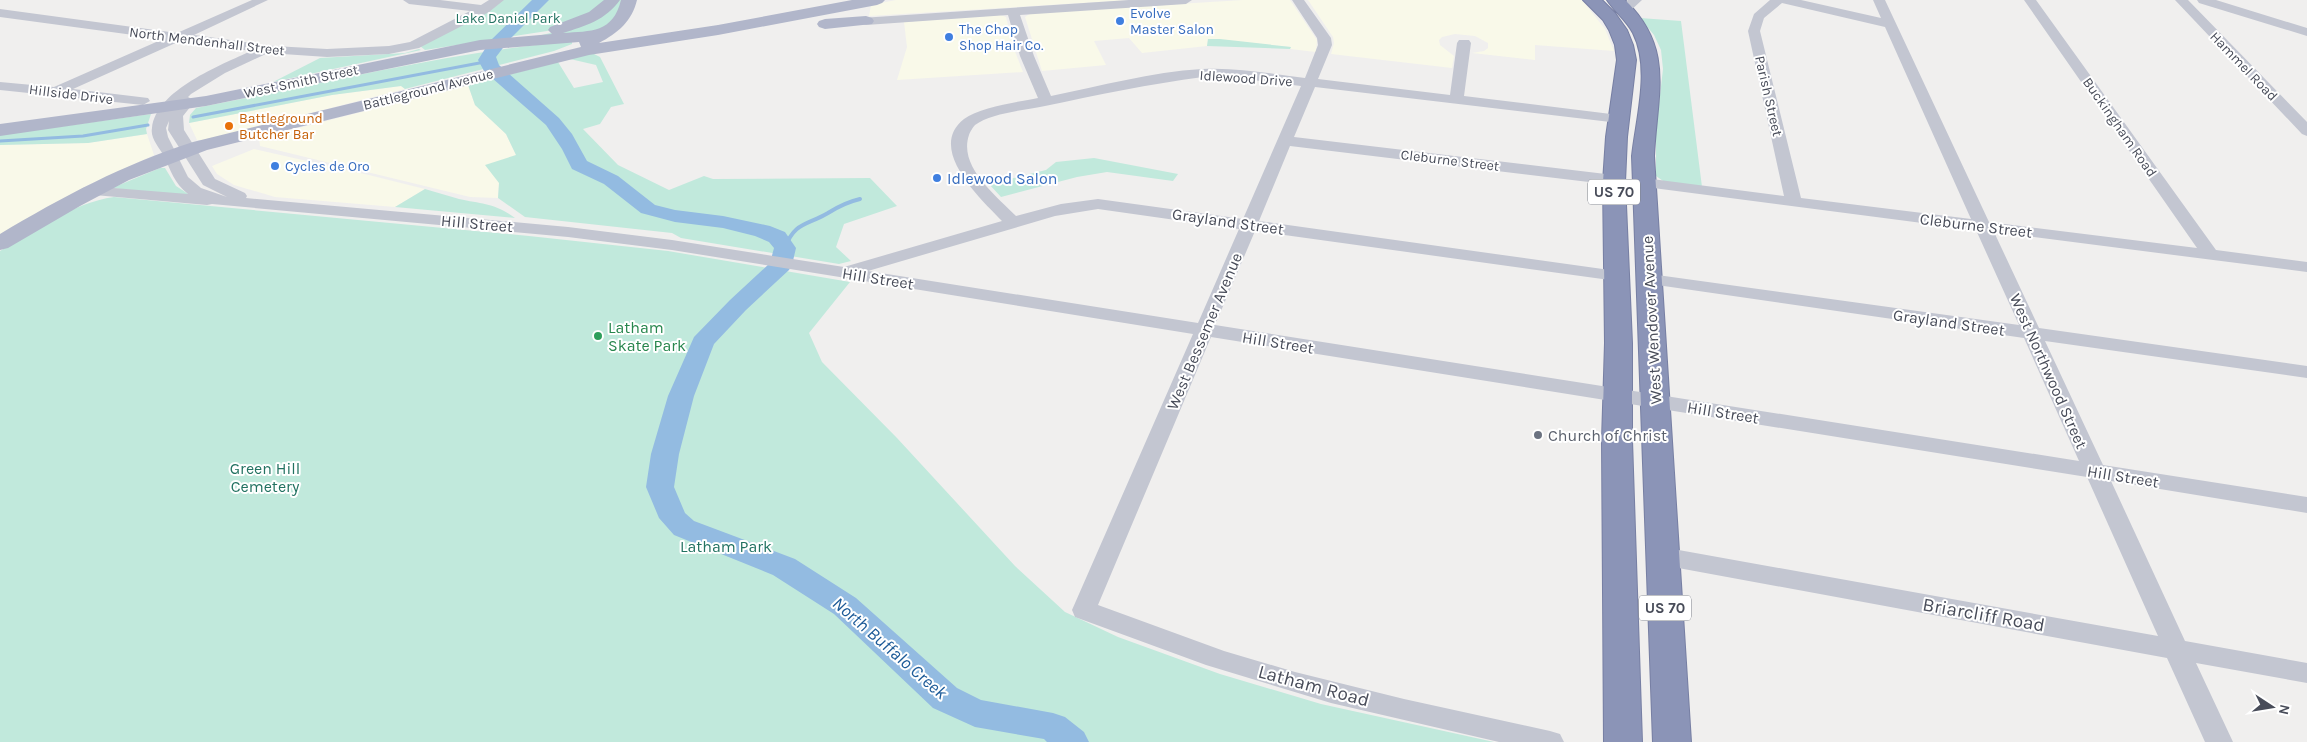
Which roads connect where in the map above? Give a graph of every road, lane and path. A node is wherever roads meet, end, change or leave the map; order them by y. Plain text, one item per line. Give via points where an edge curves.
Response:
1 (262, 0) edge
2 (409, 0) edge
3 (498, 0) edge
4 (612, 0) edge
5 (837, 0) edge
6 (1186, 0) edge
7 (1298, 0) edge
8 (1591, 0) edge
9 (1778, 0) edge
10 (1785, 0) edge
11 (1879, 0) edge
12 (2030, 0) edge
13 (2181, 0) edge
14 (2203, 0) edge
15 (629, 1) edge
16 (869, 1) edge
17 (16, 3) dead end
18 (1625, 3) edge
19 (0, 9) edge
20 (485, 9) junction
21 (1013, 11) junction
22 (0, 13) edge
23 (866, 21) junction
24 (1889, 24) junction
25 (682, 28) junction
26 (718, 30) junction
27 (2307, 32) edge
28 (602, 35) junction
29 (178, 37) junction
30 (514, 40) junction
31 (1464, 42) dead end
32 (270, 50) junction
33 (518, 66) junction
34 (1310, 82) junction
35 (0, 86) edge
36 (53, 93) junction
37 (1457, 99) junction
38 (143, 101) dead end
39 (1046, 101) junction
40 (177, 105) junction
41 (1619, 118) junction
42 (0, 130) edge
43 (2307, 131) edge
44 (1286, 141) junction
45 (181, 152) junction
46 (1614, 180) junction
47 (1644, 184) junction
48 (89, 192) junction
49 (220, 201) junction
50 (1794, 202) junction
51 (246, 203) junction
52 (1012, 223) junction
53 (1249, 224) junction
54 (1982, 226) junction
55 (1616, 237) junction
56 (0, 243) edge
57 (2210, 254) junction
58 (2307, 267) edge
59 (845, 273) junction
60 (1617, 276) junction
61 (1650, 279) junction
62 (1204, 330) junction
63 (2032, 334) junction
64 (2307, 372) edge
65 (1620, 396) junction
66 (1655, 402) junction
67 (2094, 471) junction
68 (2307, 505) edge
69 (1662, 556) junction
70 (1084, 610) joint
71 (2176, 648) junction
72 (2307, 673) edge
73 (1550, 742) edge
74 (1623, 742) edge
75 (1672, 742) edge
76 (2219, 742) edge

1 - 29 street
2 - 20 street
3 - 20 street, North Mendenhall Street
4 - 30 main road via 589,18
5 - 25 main road
6 - 21 street
7 - 34 street, West Bessemer Avenue via 1320,31 1325,45
8 - 41 highway, West Wendover Avenue / US 70 via 1612,21 1626,55
9 - 50 street, Parish Street via 1759,16 1754,31
10 - 24 street
11 - 24 street, West Northwood Street
12 - 57 street, Buckingham Road
13 - 43 street, Hammel Road
14 - 27 street
15 - 25 main road via 637,24
15 - 28 main road via 622,18
16 - 23 main road via 843,14
16 - 26 main road, Battleground Avenue
17 - 19 street
18 - 47 highway, West Wendover Avenue / US 70 via 1646,40 1651,61 1644,134
20 - 32 street, North Mendenhall Street via 414,45 389,50 327,53
21 - 23 street
21 - 39 street
22 - 29 street, North Mendenhall Street
23 - 26 main road
24 - 54 street, West Northwood Street
25 - 28 main road
26 - 33 main road, Battleground Avenue via 623,44
28 - 30 main road, West Smith Street
28 - 33 main road
29 - 32 street, North Mendenhall Street
29 - 36 street
30 - 40 main road, West Smith Street
31 - 37 street
32 - 40 street, Hill Street via 202,80 182,94
33 - 45 main road, Battleground Avenue
34 - 37 street, Idlewood Drive
34 - 39 street, Idlewood Drive via 1203,73
34 - 44 street, West Bessemer Avenue
35 - 36 street, Hillside Drive
36 - 38 street, Hillside Drive
37 - 41 street, Idlewood Drive
39 - 52 street, Idlewood Drive via 986,114 970,122 962,132 960,154 967,172
40 - 42 main road, West Smith Street
40 - 45 street, Hill Street via 159,127 160,133
41 - 46 highway, West Wendover Avenue / US 70
44 - 46 street, Cleburne Street
44 - 53 street, West Bessemer Avenue
45 - 48 main road, Battleground Avenue
45 - 49 street, Hill Street via 174,164 184,184
45 - 51 street, Hill Street via 198,166 209,182 246,197
46 - 55 highway, West Wendover Avenue / US 70
47 - 50 street, Cleburne Street
47 - 61 highway, West Wendover Avenue / US 70
48 - 49 street, Hill Street
48 - 56 main road, Battleground Avenue
49 - 51 street, Hill Street
50 - 54 street, Cleburne Street
51 - 59 street, Hill Street via 568,232
52 - 53 street, Grayland Street via 1098,204
52 - 59 street, Grayland Street
53 - 60 street, Grayland Street
53 - 62 street, West Bessemer Avenue
54 - 57 street, Cleburne Street
54 - 63 street, West Northwood Street
55 - 60 highway, West Wendover Avenue / US 70
55 - 61 highway via 1633,271
57 - 58 street, Cleburne Street
59 - 62 street, Hill Street
60 - 65 highway, West Wendover Avenue / US 70
61 - 63 street, Grayland Street
61 - 66 highway, West Wendover Avenue / US 70
62 - 65 street, Hill Street
62 - 70 street, West Bessemer Avenue
63 - 64 street, Grayland Street
63 - 67 street, West Northwood Street
65 - 66 street, Hill Street
65 - 74 highway, West Wendover Avenue / US 70 via 1617,440
66 - 67 street, Hill Street
66 - 69 highway, West Wendover Avenue / US 70
67 - 68 street, Hill Street
67 - 71 street, West Northwood Street
69 - 71 street, Briarcliff Road
69 - 75 highway, West Wendover Avenue / US 70
70 - 73 street, Latham Road via 1260,672
71 - 72 street, Briarcliff Road
71 - 76 street, West Northwood Street

